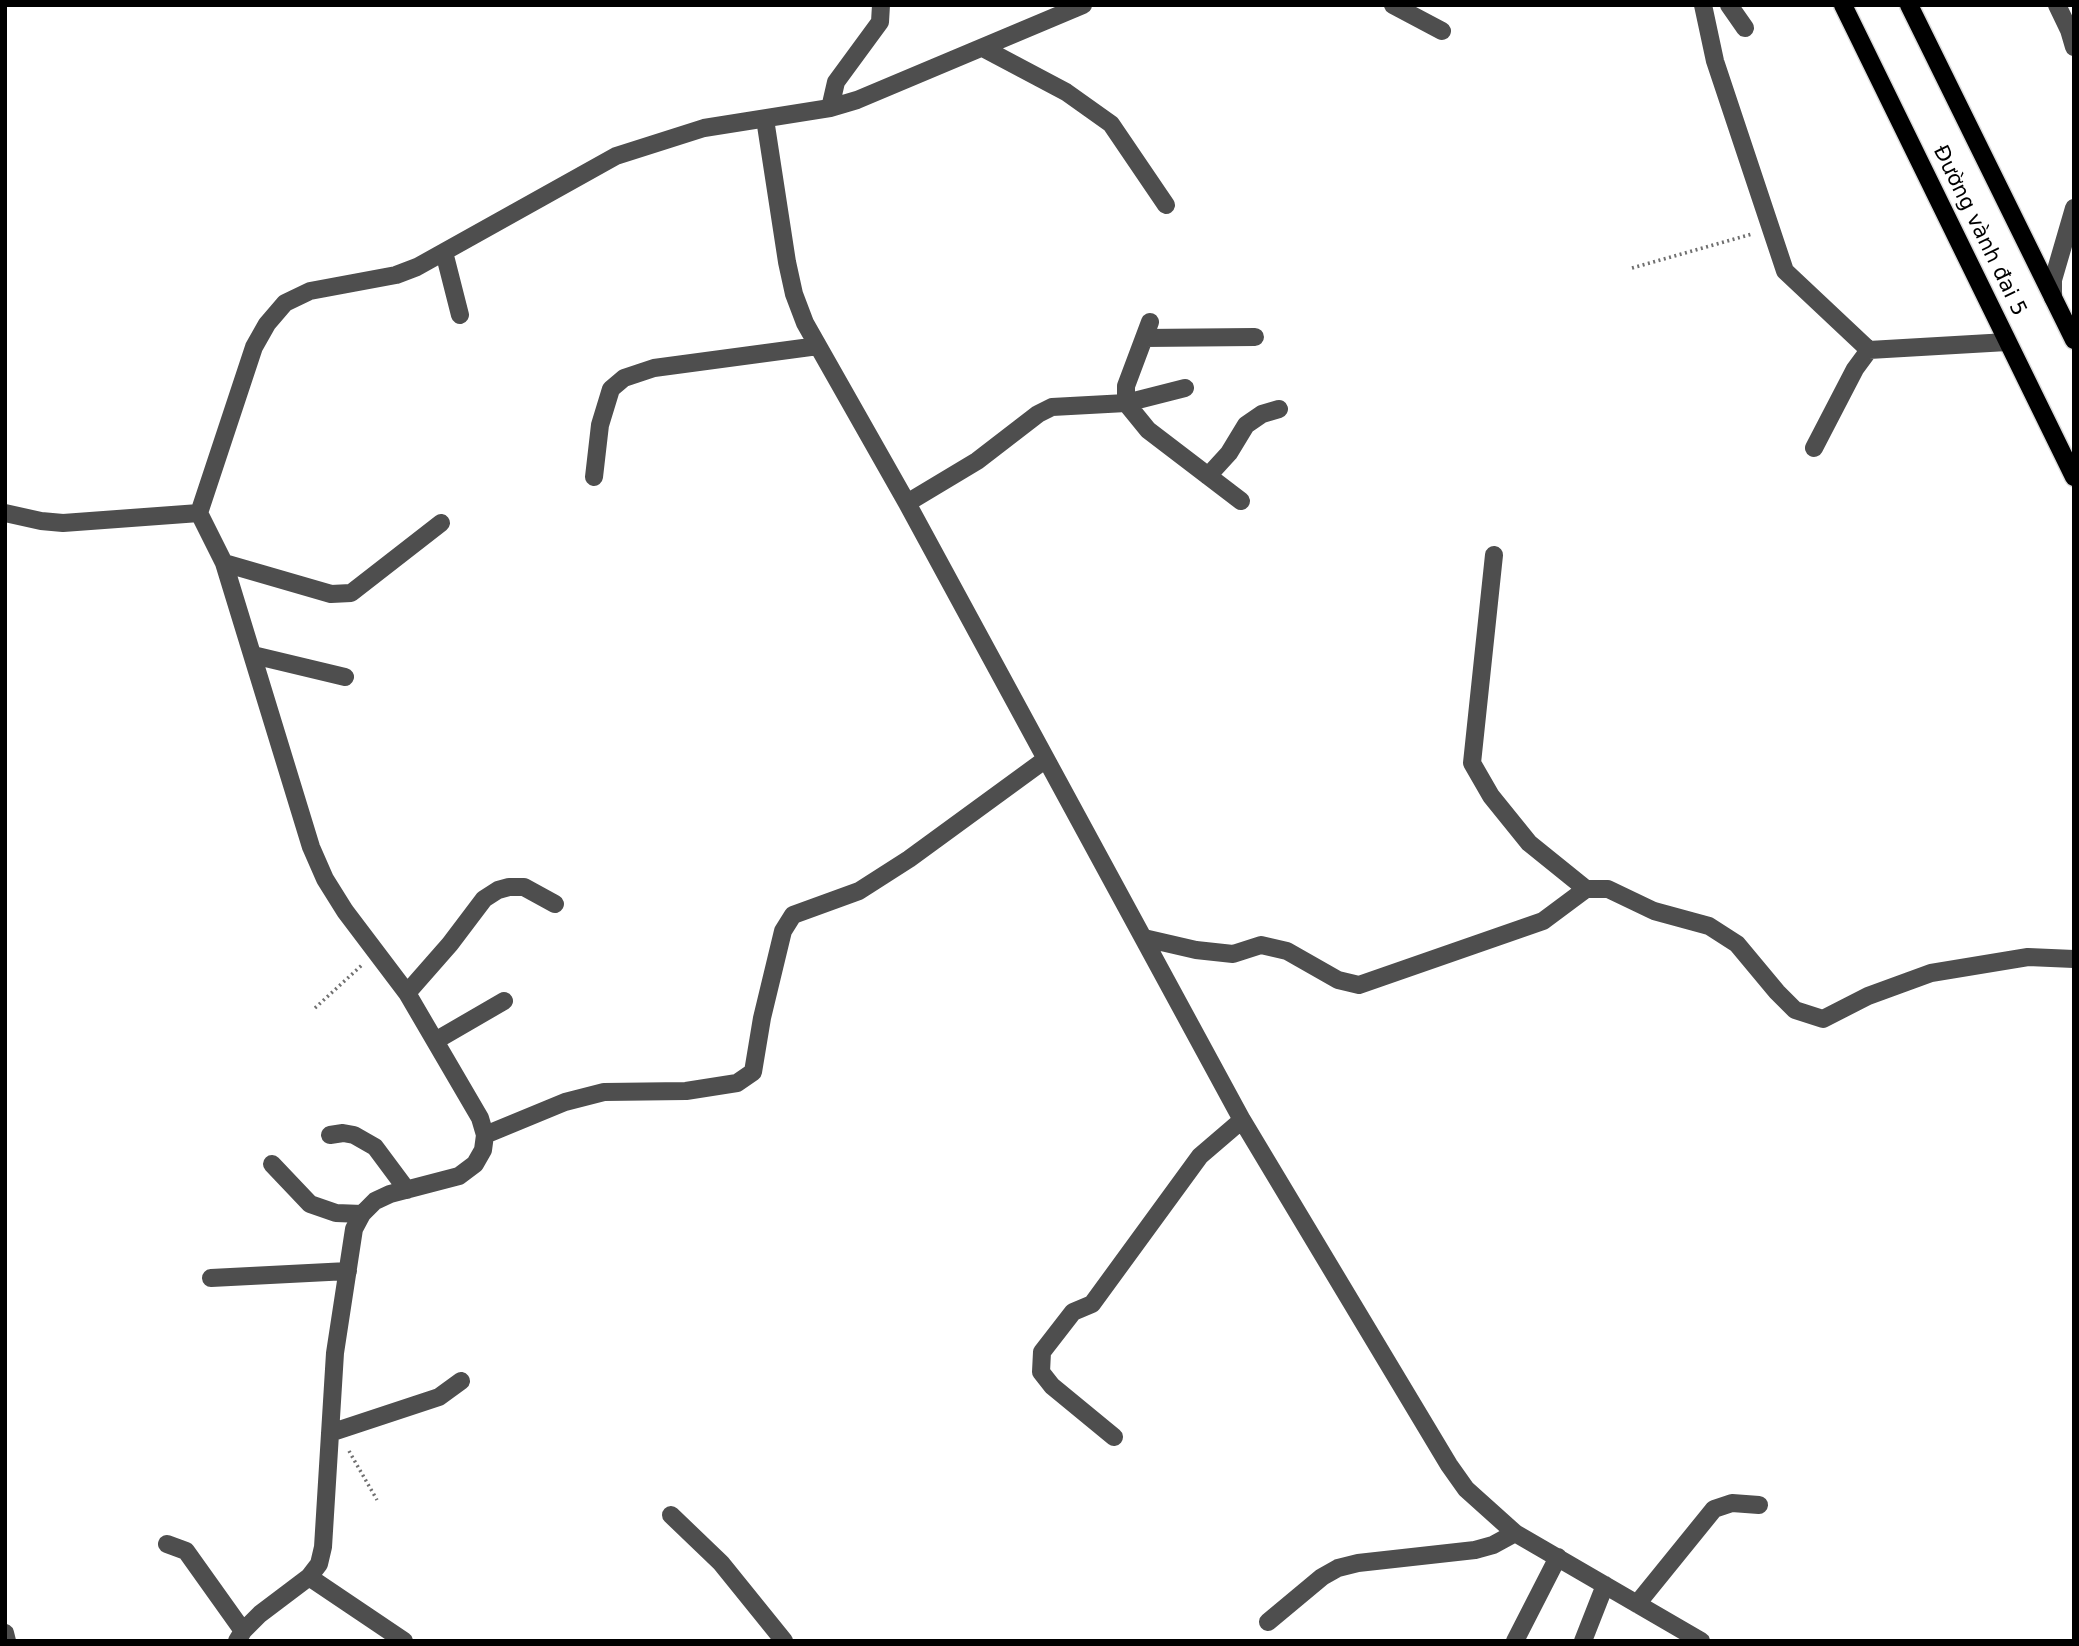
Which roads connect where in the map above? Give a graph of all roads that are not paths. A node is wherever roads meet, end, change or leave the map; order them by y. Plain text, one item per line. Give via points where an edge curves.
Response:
1 (881, 5) edge
2 (1083, 5) edge
3 (1392, 5) edge
4 (1703, 5) edge
5 (1729, 5) edge
6 (1843, 5) edge
7 (1909, 5) edge
8 (2057, 5) edge
9 (1745, 28) dead end
10 (1442, 31) dead end
11 (2074, 47) edge
12 (983, 48) junction
13 (830, 108) junction
14 (765, 119) junction
15 (1166, 205) dead end
16 (2074, 208) edge
17 (444, 252) junction
18 (2053, 298) junction
19 (460, 315) dead end
20 (1255, 337) dead end
21 (2074, 340) edge
22 (2007, 342) junction
23 (818, 346) junction
24 (1869, 350) junction
25 (1185, 388) dead end
26 (1126, 403) junction
27 (1279, 409) dead end
28 (1814, 448) dead end
29 (1208, 476) junction
30 (594, 477) dead end
31 (2074, 477) edge
32 (1241, 501) dead end
33 (906, 503) junction
34 (5, 513) edge
35 (199, 513) junction
36 (441, 523) dead end
37 (1494, 555) dead end
38 (224, 562) junction
39 (253, 655) junction
40 (345, 677) dead end
41 (1046, 759) junction
42 (1586, 889) junction
43 (555, 904) dead end
44 (1144, 938) junction
45 (2074, 959) edge
46 (407, 993) junction
47 (504, 1001) dead end
48 (435, 1041) junction
49 (1242, 1120) junction
50 (330, 1135) dead end
51 (485, 1135) junction
52 (272, 1164) dead end
53 (407, 1190) junction
54 (362, 1214) junction
55 (348, 1270) junction
56 (211, 1278) dead end
57 (461, 1381) dead end
58 (334, 1432) junction
59 (1114, 1437) dead end
60 (1759, 1505) dead end
61 (671, 1514) dead end
62 (1515, 1533) junction
63 (167, 1544) dead end
64 (1558, 1558) junction
65 (309, 1577) junction
66 (1605, 1585) junction
67 (1637, 1604) junction
68 (1268, 1622) dead end
69 (5, 1633) edge
70 (240, 1636) edge
71 (7, 1641) edge
72 (404, 1641) edge
73 (784, 1641) edge
74 (1515, 1641) edge
75 (1583, 1641) edge
76 (1701, 1641) edge

1 - 13 street via 880,22 836,82
2 - 12 street
3 - 10 street
4 - 24 street via 1715,61 1785,271
5 - 9 street
6 - 22 main road, Đường vành đai 5
7 - 18 main road, Đường vành đai 5
8 - 11 street
12 - 13 street
12 - 15 street via 1066,92 1111,124
13 - 14 street
14 - 17 street via 704,128 616,156
14 - 23 street via 794,294
16 - 18 street via 2053,280
17 - 19 street
17 - 35 street via 396,275 310,291 285,303 254,347
18 - 21 main road, Đường vành đai 5
20 - 26 street via 1147,330 1126,386
22 - 24 street
22 - 31 main road, Đường vành đai 5
23 - 30 street via 654,368 624,378 611,389 600,425
23 - 33 street
24 - 28 street
25 - 26 street
26 - 29 street via 1148,430
26 - 33 street via 1052,407 977,461
27 - 29 street via 1246,425
29 - 32 street
33 - 41 street
34 - 35 street via 63,523
35 - 38 street
36 - 38 street via 351,593 331,594
37 - 42 street via 1472,763 1491,796 1529,843
38 - 39 street
39 - 40 street
39 - 46 street via 311,847 325,879
41 - 44 street
41 - 51 street via 859,891 793,915 783,930 752,1072 737,1083 686,1091 604,1091
42 - 44 street via 1543,922 1359,985 1338,980 1287,951 1261,945 1233,954
42 - 45 street via 1608,889 1654,911 1709,926 1738,944 1796,1010 1822,1019 1931,973 2028,957
43 - 46 street via 524,887 498,890 484,899
44 - 49 street
46 - 48 street
47 - 48 street
48 - 51 street via 480,1118
49 - 59 street via 1200,1156 1092,1304 1073,1312 1042,1352 1041,1372 1052,1386
49 - 62 street via 1449,1465 1466,1489
50 - 53 street via 354,1135 375,1147
51 - 53 street via 475,1164 459,1176
52 - 54 street via 310,1203 336,1213
53 - 54 street via 374,1201
54 - 55 street via 354,1229
55 - 56 street
55 - 58 street via 335,1353
57 - 58 street via 439,1397
58 - 65 street via 323,1547 319,1564
60 - 67 street via 1732,1503 1713,1510
61 - 73 street via 721,1563
62 - 64 street
62 - 68 street via 1475,1550 1338,1568
63 - 70 street via 186,1551
64 - 66 street
64 - 74 street
65 - 70 street via 260,1614
65 - 72 street
66 - 67 street
66 - 75 street
67 - 76 street
69 - 71 street

